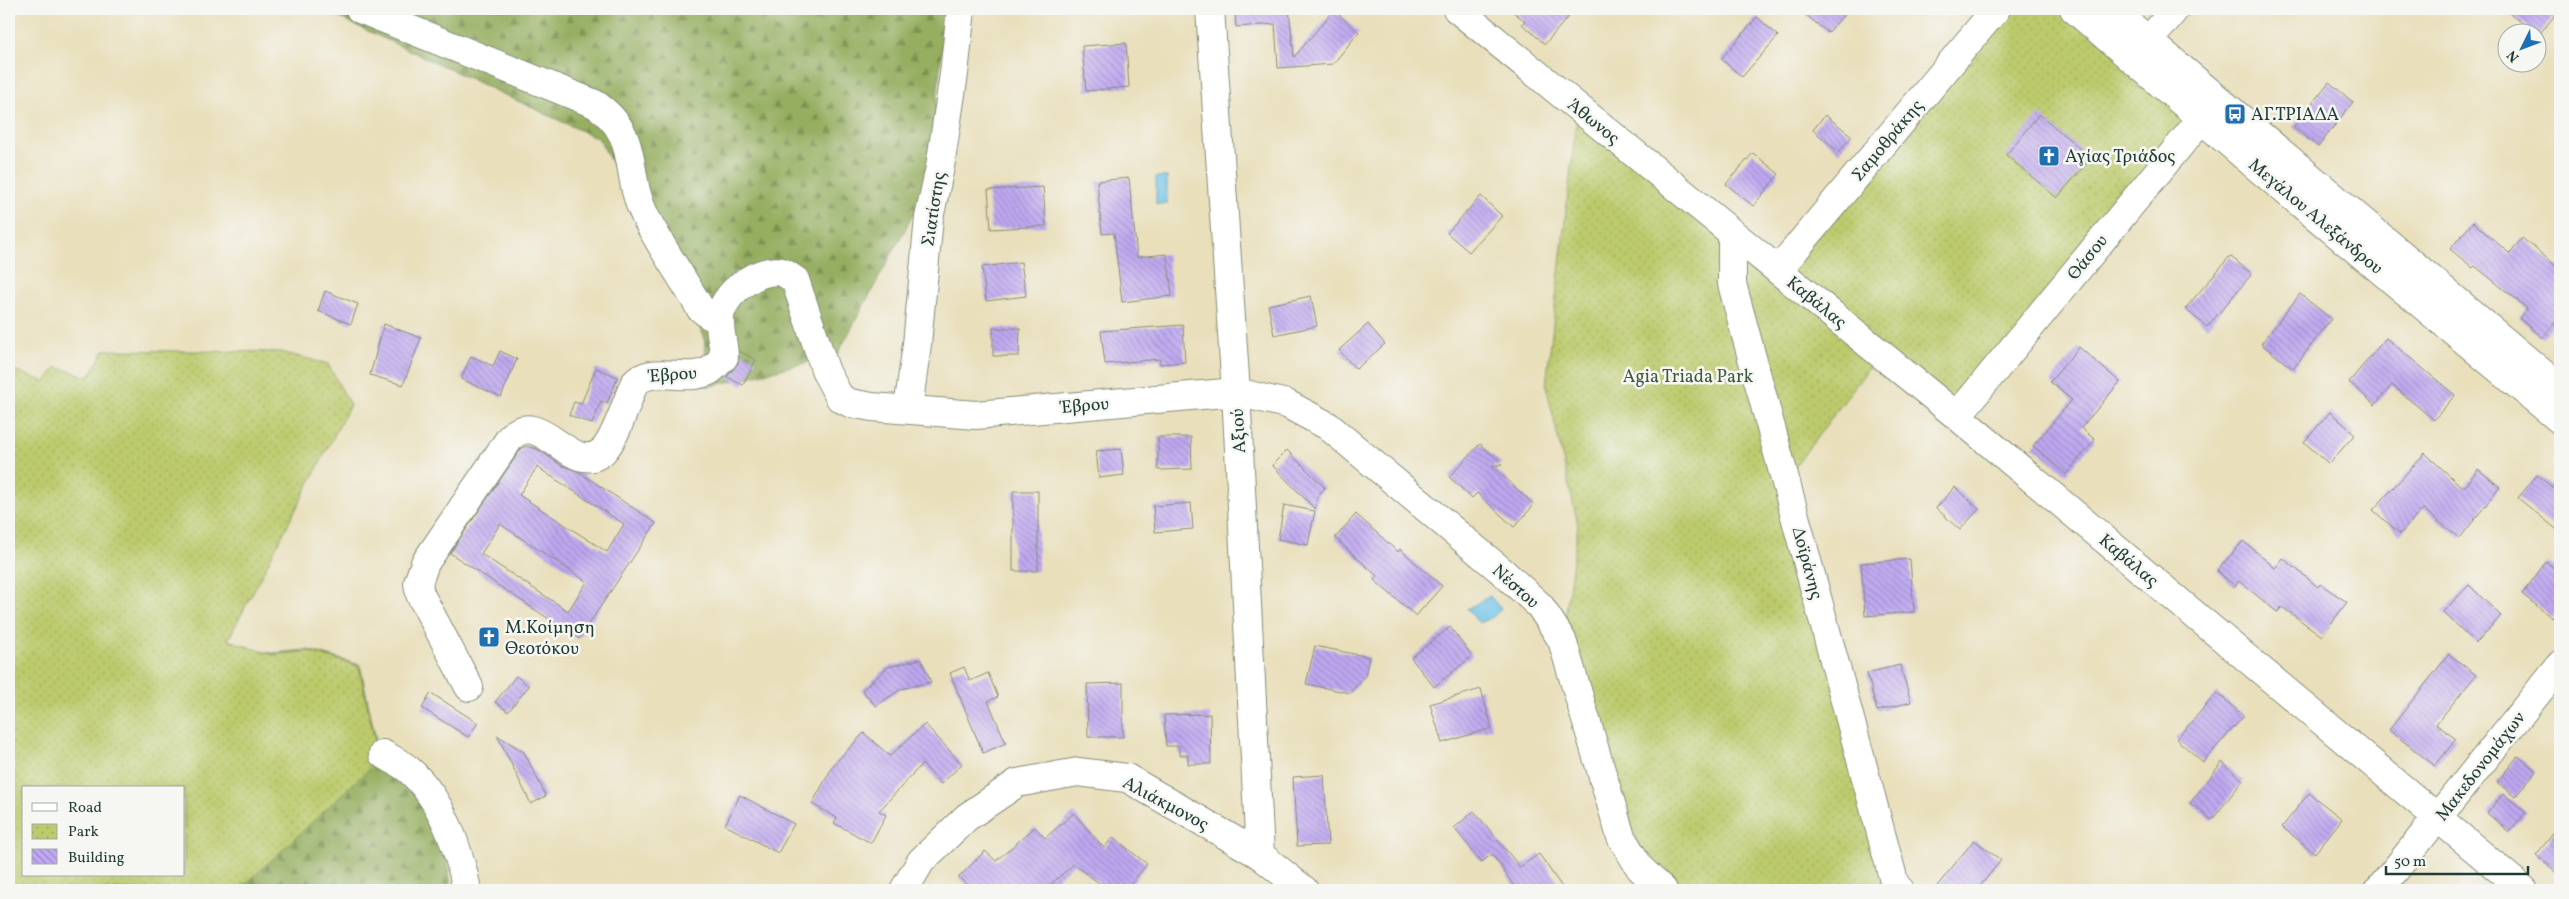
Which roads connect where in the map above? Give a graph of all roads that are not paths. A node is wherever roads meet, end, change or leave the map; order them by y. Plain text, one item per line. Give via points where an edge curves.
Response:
1 (360, 9) edge
2 (961, 9) edge
3 (1210, 9) edge
4 (1457, 9) edge
5 (1996, 9) edge
6 (2074, 9) edge
7 (2175, 9) edge
8 (2113, 16) edge
9 (2141, 50) junction
10 (2209, 109) junction
11 (1732, 232) junction
12 (1778, 270) junction
13 (719, 318) junction
14 (2560, 388) edge
15 (1236, 392) junction
16 (908, 409) junction
17 (1958, 416) junction
18 (2560, 420) edge
19 (2560, 665) edge
20 (469, 687) dead end
21 (383, 754) dead end
22 (2439, 819) junction
23 (1260, 855) junction
24 (1892, 889) edge
25 (467, 890) edge
26 (904, 890) edge
27 (1304, 890) edge
28 (1663, 890) edge
29 (2379, 890) edge
30 (2524, 890) edge

1 - 13 street via 595,104 606,112 627,141 636,190 645,215 700,308
2 - 16 street, Σιατίστης via 943,148 929,218 918,344
3 - 15 street, Αξιού
4 - 11 street, Άθωνος
5 - 12 street, Σαμοθράκης
6 - 8 street, Μεγάλου Αλεξάνδρου
7 - 9 street
8 - 9 street, Μεγάλου Αλεξάνδρου
9 - 10 street, Μεγάλου Αλεξάνδρου
10 - 14 street, Μεγάλου Αλεξάνδρου
10 - 17 street, Θάσου
10 - 18 street, Μεγάλου Αλεξάνδρου
11 - 12 street, Καβάλας
11 - 24 street, Δοϊράνης via 1732,284
12 - 17 street, Καβάλας
13 - 16 street, Έβρου via 726,300 742,283 766,272 782,272 795,280 826,372 840,398 872,407
13 - 20 street, Έβρου via 724,357 709,371 676,377 650,373 641,376 634,384 609,443 595,456 576,455 537,431 530,429 515,433 430,556 420,573 420,594
15 - 16 street, Έβρου via 976,415
15 - 23 street, Αξιού
15 - 28 street, Νέστου via 1287,404 1328,426 1540,606 1562,640 1621,837 1640,868
17 - 22 street, Καβάλας
19 - 22 street, Μακεδονομάχων
21 - 25 street via 410,771 428,794 457,850
22 - 29 street, Μακεδονομάχων
22 - 30 street, Καβάλας
23 - 26 street, Αλιάκμονος via 1127,778 1078,772 1017,783 967,817 921,861
23 - 27 street, Αλιάκμονος

